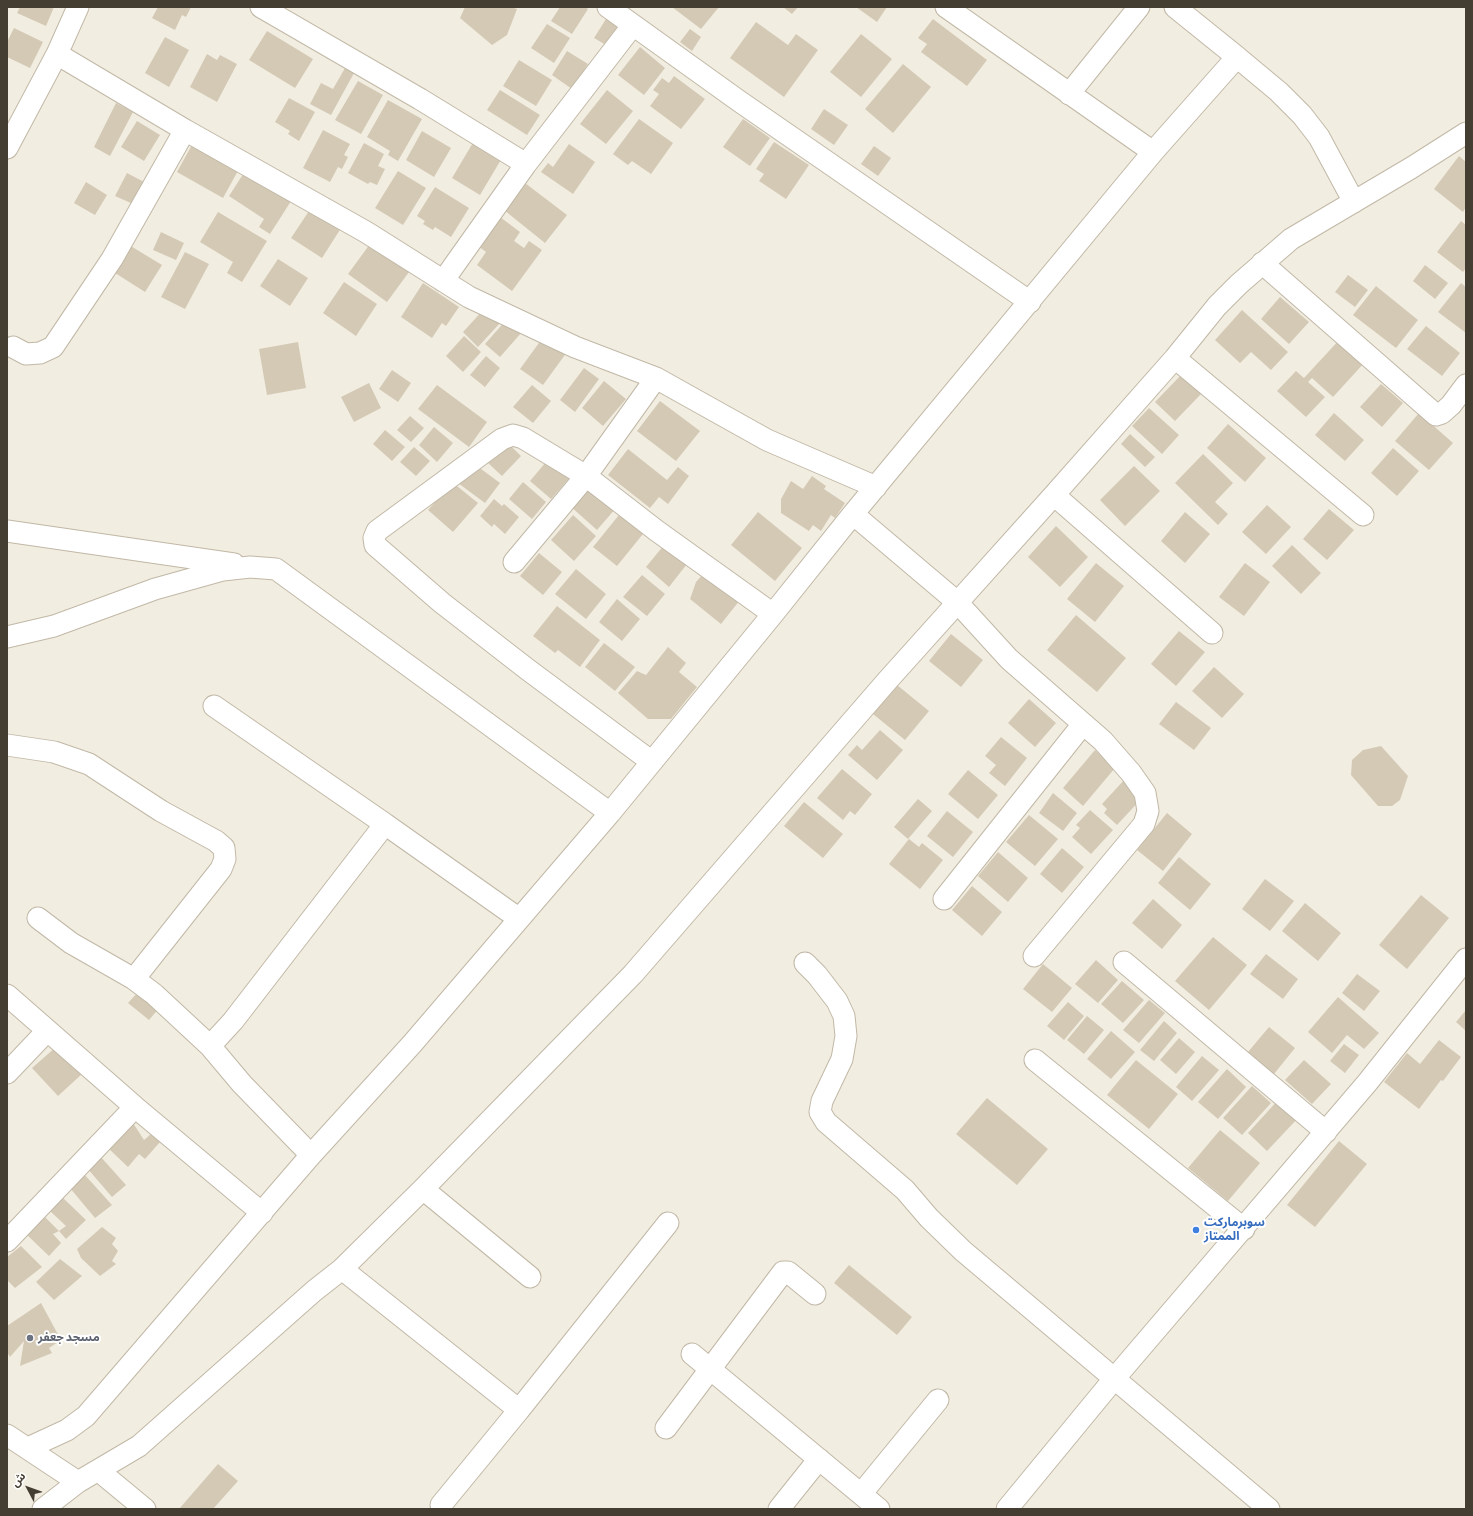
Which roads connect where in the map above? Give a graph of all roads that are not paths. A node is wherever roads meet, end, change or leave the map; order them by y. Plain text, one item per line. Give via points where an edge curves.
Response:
1 (78, 7) edge
2 (261, 7) edge
3 (608, 7) edge
4 (946, 7) edge
5 (1139, 7) edge
6 (1175, 7) edge
7 (633, 25) junction
8 (57, 54) junction
9 (1238, 57) junction
10 (1069, 94) junction
11 (185, 130) junction
12 (1466, 133) edge
13 (7, 148) edge
14 (1153, 152) junction
15 (526, 164) junction
16 (1354, 202) junction
17 (1262, 263) junction
18 (443, 281) junction
19 (1030, 302) junction
20 (13, 347) dead end
21 (1174, 358) junction
22 (656, 378) junction
23 (1466, 386) edge
24 (586, 476) junction
25 (876, 487) junction
26 (1054, 495) junction
27 (853, 514) junction
28 (1363, 515) dead end
29 (7, 531) edge
30 (514, 562) dead end
31 (276, 570) junction
32 (957, 602) junction
33 (773, 614) junction
34 (1212, 633) dead end
35 (7, 638) edge
36 (214, 706) dead end
37 (1084, 724) junction
38 (7, 745) edge
39 (652, 762) junction
40 (610, 813) junction
41 (385, 824) junction
42 (944, 899) dead end
43 (38, 918) dead end
44 (518, 918) junction
45 (1034, 956) dead end
46 (1466, 959) edge
47 (1124, 962) dead end
48 (804, 963) dead end
49 (134, 979) junction
50 (7, 995) edge
51 (47, 1031) junction
52 (210, 1046) junction
53 (1035, 1060) dead end
54 (7, 1074) edge
55 (135, 1107) junction
56 (1326, 1132) junction
57 (312, 1155) junction
58 (424, 1189) junction
59 (262, 1213) junction
60 (668, 1223) dead end
61 (1244, 1229) junction
62 (7, 1241) edge
63 (342, 1269) junction
64 (530, 1277) dead end
65 (815, 1294) dead end
66 (692, 1354) dead end
67 (709, 1368) junction
68 (1114, 1379) junction
69 (938, 1400) dead end
70 (519, 1410) junction
71 (666, 1428) dead end
72 (7, 1435) edge
73 (28, 1448) junction
74 (819, 1459) junction
75 (99, 1471) junction
76 (78, 1482) junction
77 (861, 1494) junction
78 (441, 1506) dead end
79 (43, 1509) edge
80 (145, 1509) edge
81 (779, 1509) edge
82 (879, 1509) edge
83 (1006, 1509) edge
84 (1269, 1509) edge

1 - 8 street
2 - 15 street
3 - 7 street
4 - 10 street
5 - 10 street
6 - 9 street
7 - 15 street
7 - 19 street
8 - 11 street
8 - 13 street
9 - 14 street
9 - 16 street via 1302,115 1322,143
10 - 14 street
11 - 18 street via 366,232
11 - 20 street via 112,258 53,347 26,354
12 - 16 street
14 - 19 street
15 - 18 street
16 - 17 street via 1291,239
17 - 21 street via 1217,306
17 - 23 street via 1436,415 1451,405
18 - 22 street via 469,297 575,347
19 - 25 street
21 - 26 street
21 - 28 street
22 - 24 street
22 - 25 street via 767,440
24 - 30 street
24 - 33 street via 657,531
24 - 39 street via 523,438 513,435 496,443 377,531 375,545 527,669
25 - 27 street
26 - 32 street
26 - 34 street
27 - 32 street
27 - 33 street
29 - 31 street
31 - 35 street via 250,567 223,570 155,589 54,626
31 - 40 street
32 - 37 street via 1009,659
32 - 58 street via 633,974
33 - 39 street
36 - 41 street
37 - 42 street
37 - 45 street via 1131,773 1145,793 1148,812 1144,824 1135,836
38 - 49 street via 54,752 89,764 155,808 216,841 224,848 225,859 221,869
39 - 40 street
40 - 44 street
41 - 44 street
41 - 52 street via 234,1021
43 - 49 street via 72,943
44 - 57 street via 412,1044
46 - 56 street
47 - 56 street
48 - 68 street via 837,1001 844,1016 846,1036 842,1059 822,1101 820,1112 826,1122 906,1190 929,1218 963,1251
49 - 52 street
50 - 51 street
51 - 54 street
51 - 55 street
52 - 57 street via 242,1084
53 - 61 street
55 - 59 street
55 - 62 street
56 - 61 street
57 - 59 street
58 - 63 street
58 - 64 street
59 - 73 street via 86,1416 67,1430
60 - 70 street
61 - 68 street
63 - 70 street
63 - 75 street via 138,1446
65 - 67 street via 788,1272 783,1272
66 - 67 street
67 - 71 street
67 - 74 street
68 - 83 street
68 - 84 street
69 - 77 street
70 - 78 street
72 - 73 street
73 - 76 street
74 - 77 street
74 - 81 street
75 - 76 street
75 - 80 street
76 - 79 street
77 - 82 street

